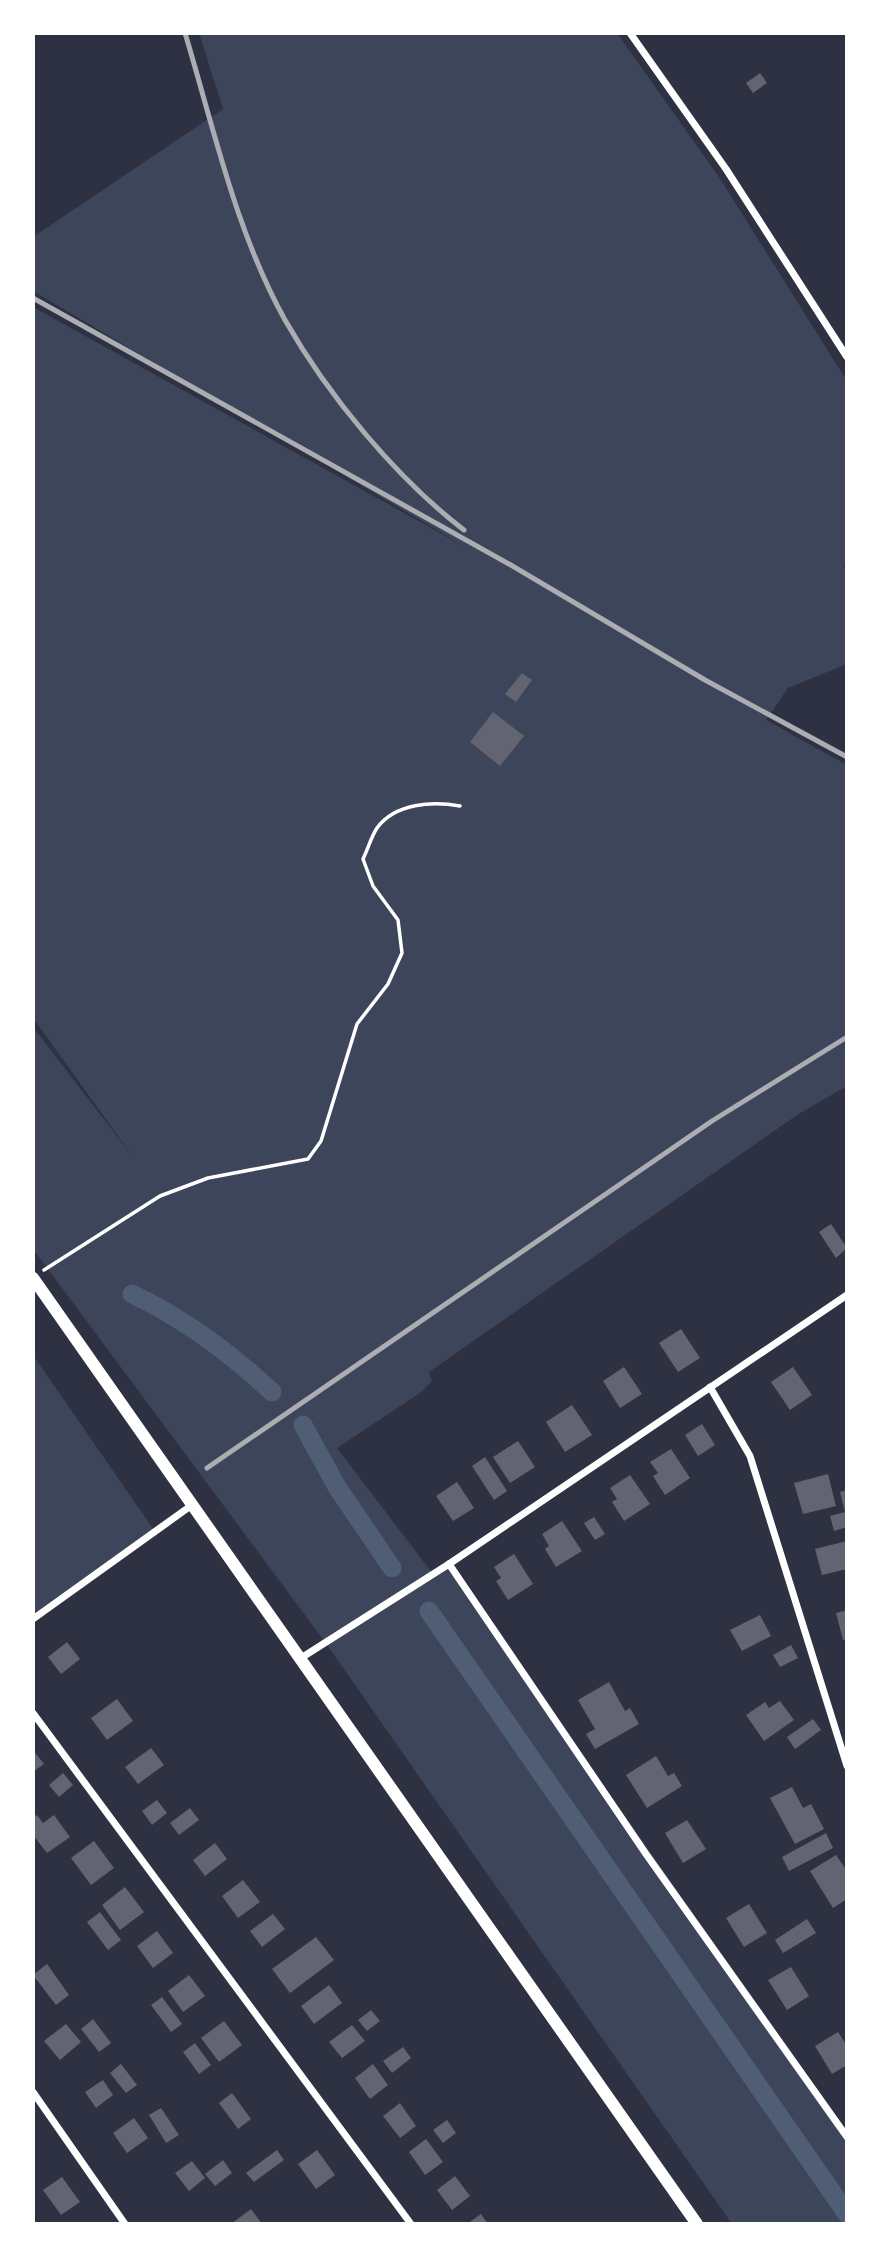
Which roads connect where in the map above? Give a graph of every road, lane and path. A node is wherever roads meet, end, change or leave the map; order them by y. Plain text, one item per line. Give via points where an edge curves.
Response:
1 (630, 33) edge
2 (847, 358) edge
3 (460, 806) dead end
4 (33, 1277) edge
5 (847, 1295) edge
6 (710, 1387) junction
7 (192, 1505) junction
8 (449, 1564) junction
9 (33, 1619) edge
10 (301, 1658) junction
11 (33, 1713) edge
12 (847, 1766) edge
13 (33, 2092) edge
14 (847, 2137) edge
15 (125, 2224) edge
16 (411, 2224) edge
17 (697, 2224) edge

1 - 2 street via 726,169
3 - 4 path via 437,802 405,808 378,826 363,859 373,886 398,920 402,953 388,984 357,1024 321,1140 308,1159 208,1178 159,1196
4 - 7 main road
5 - 6 street
6 - 8 street
6 - 12 street via 750,1456
7 - 9 street
7 - 10 main road
8 - 10 street
8 - 14 street via 646,1854
10 - 17 main road
11 - 16 street
13 - 15 street

